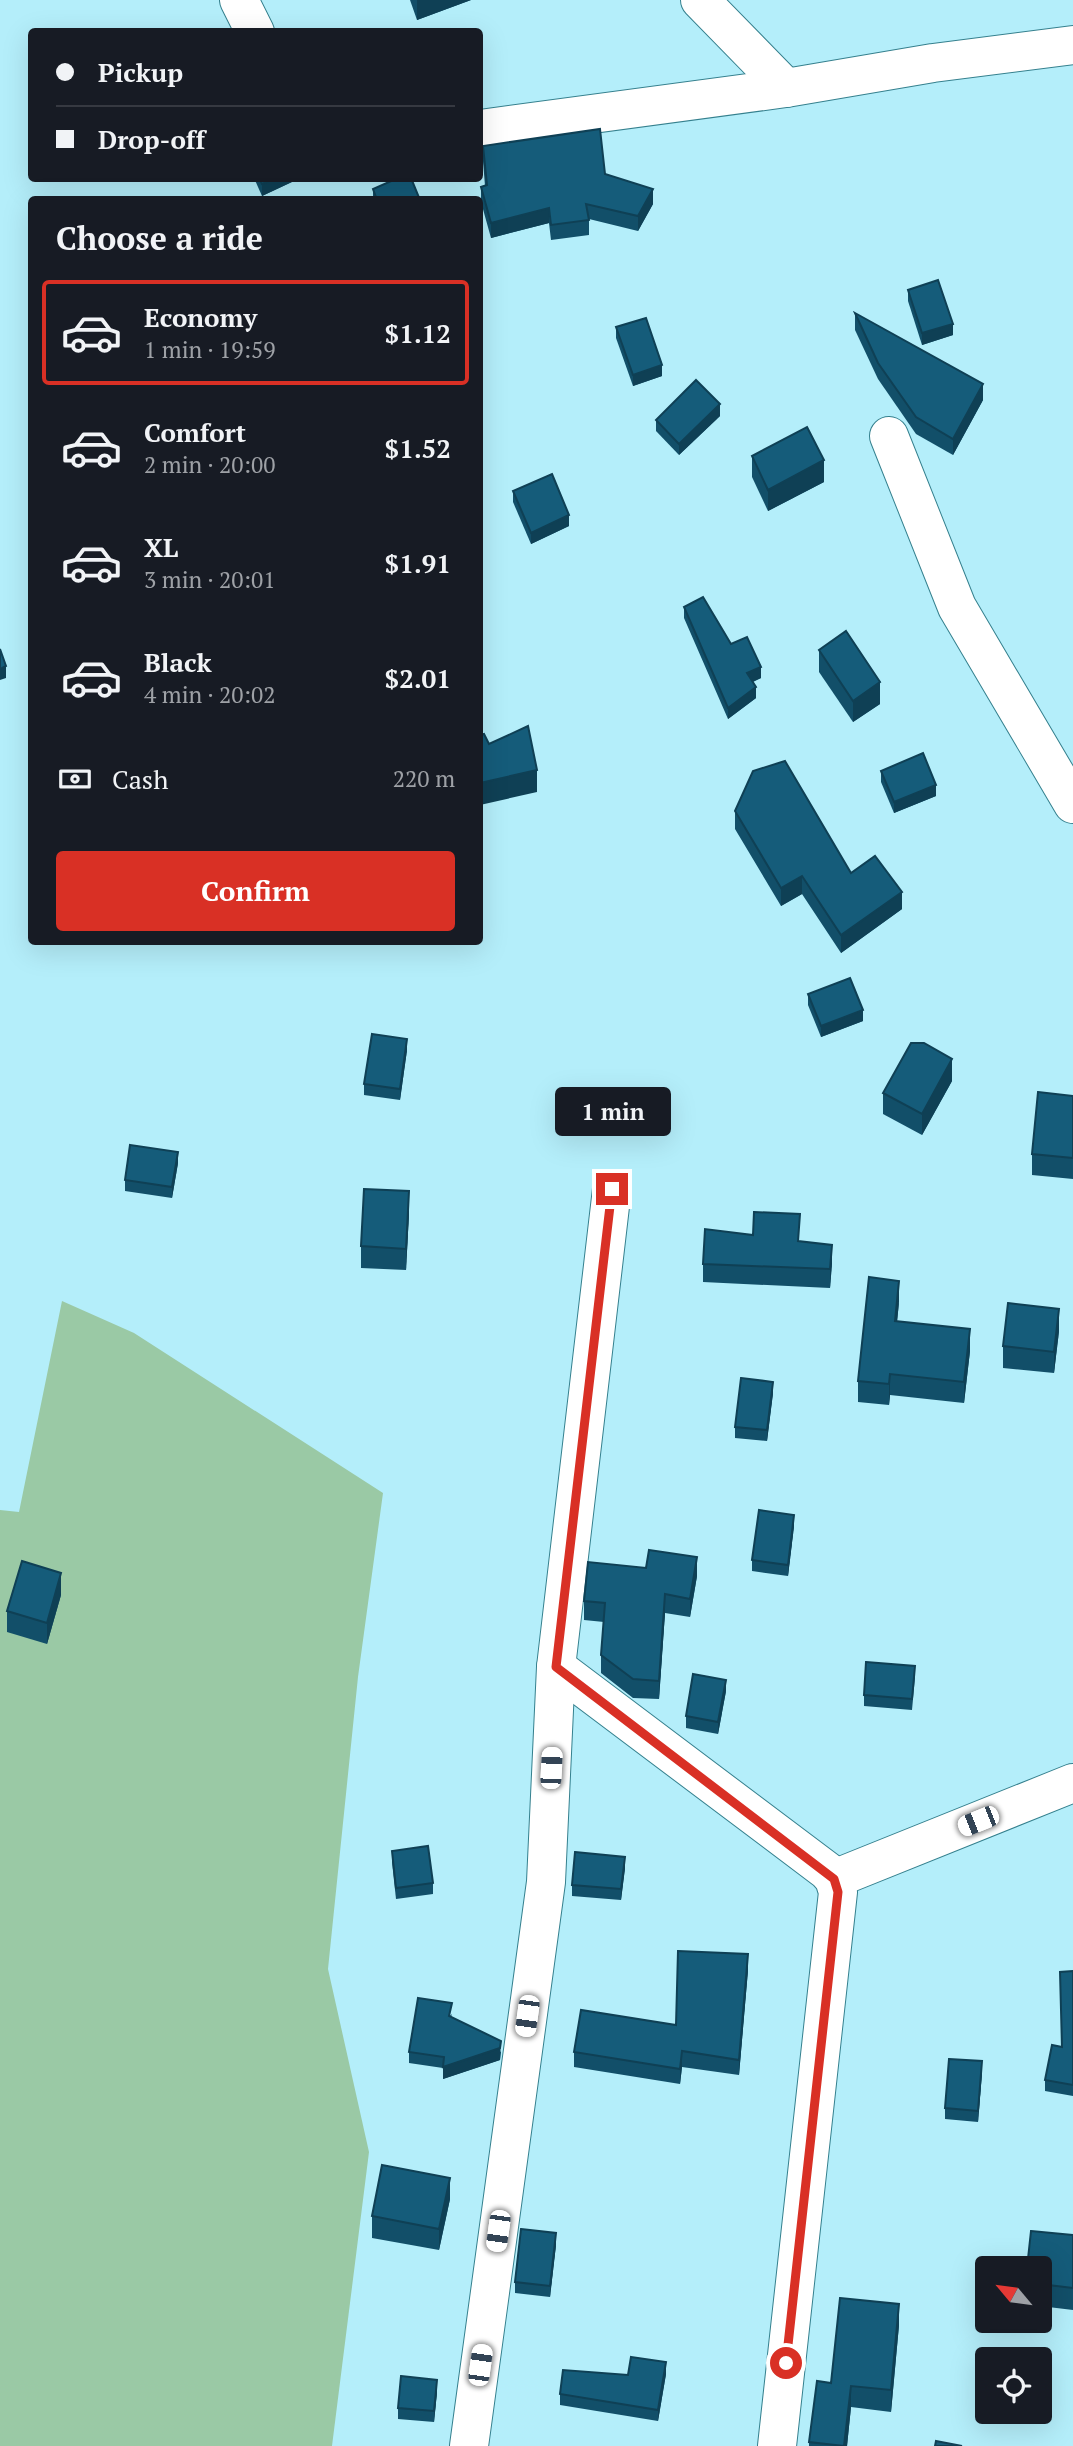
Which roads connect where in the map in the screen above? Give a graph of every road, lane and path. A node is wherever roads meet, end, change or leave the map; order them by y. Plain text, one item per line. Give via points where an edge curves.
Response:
1 (239, 0) edge
2 (700, 0) edge
3 (253, 28) edge
4 (1073, 45) edge
5 (786, 88) junction
6 (483, 129) edge
7 (889, 436) dead end
8 (1073, 804) edge
9 (612, 1189) dead end
10 (556, 1667) junction
11 (1073, 1783) edge
12 (834, 1879) junction
13 (469, 2446) edge
14 (777, 2446) edge

1 - 3 street
2 - 5 street
4 - 5 street
5 - 6 street
7 - 8 street via 957,607
9 - 10 street
10 - 12 street
10 - 13 street via 546,1882
11 - 12 street
12 - 14 street via 838,1892

